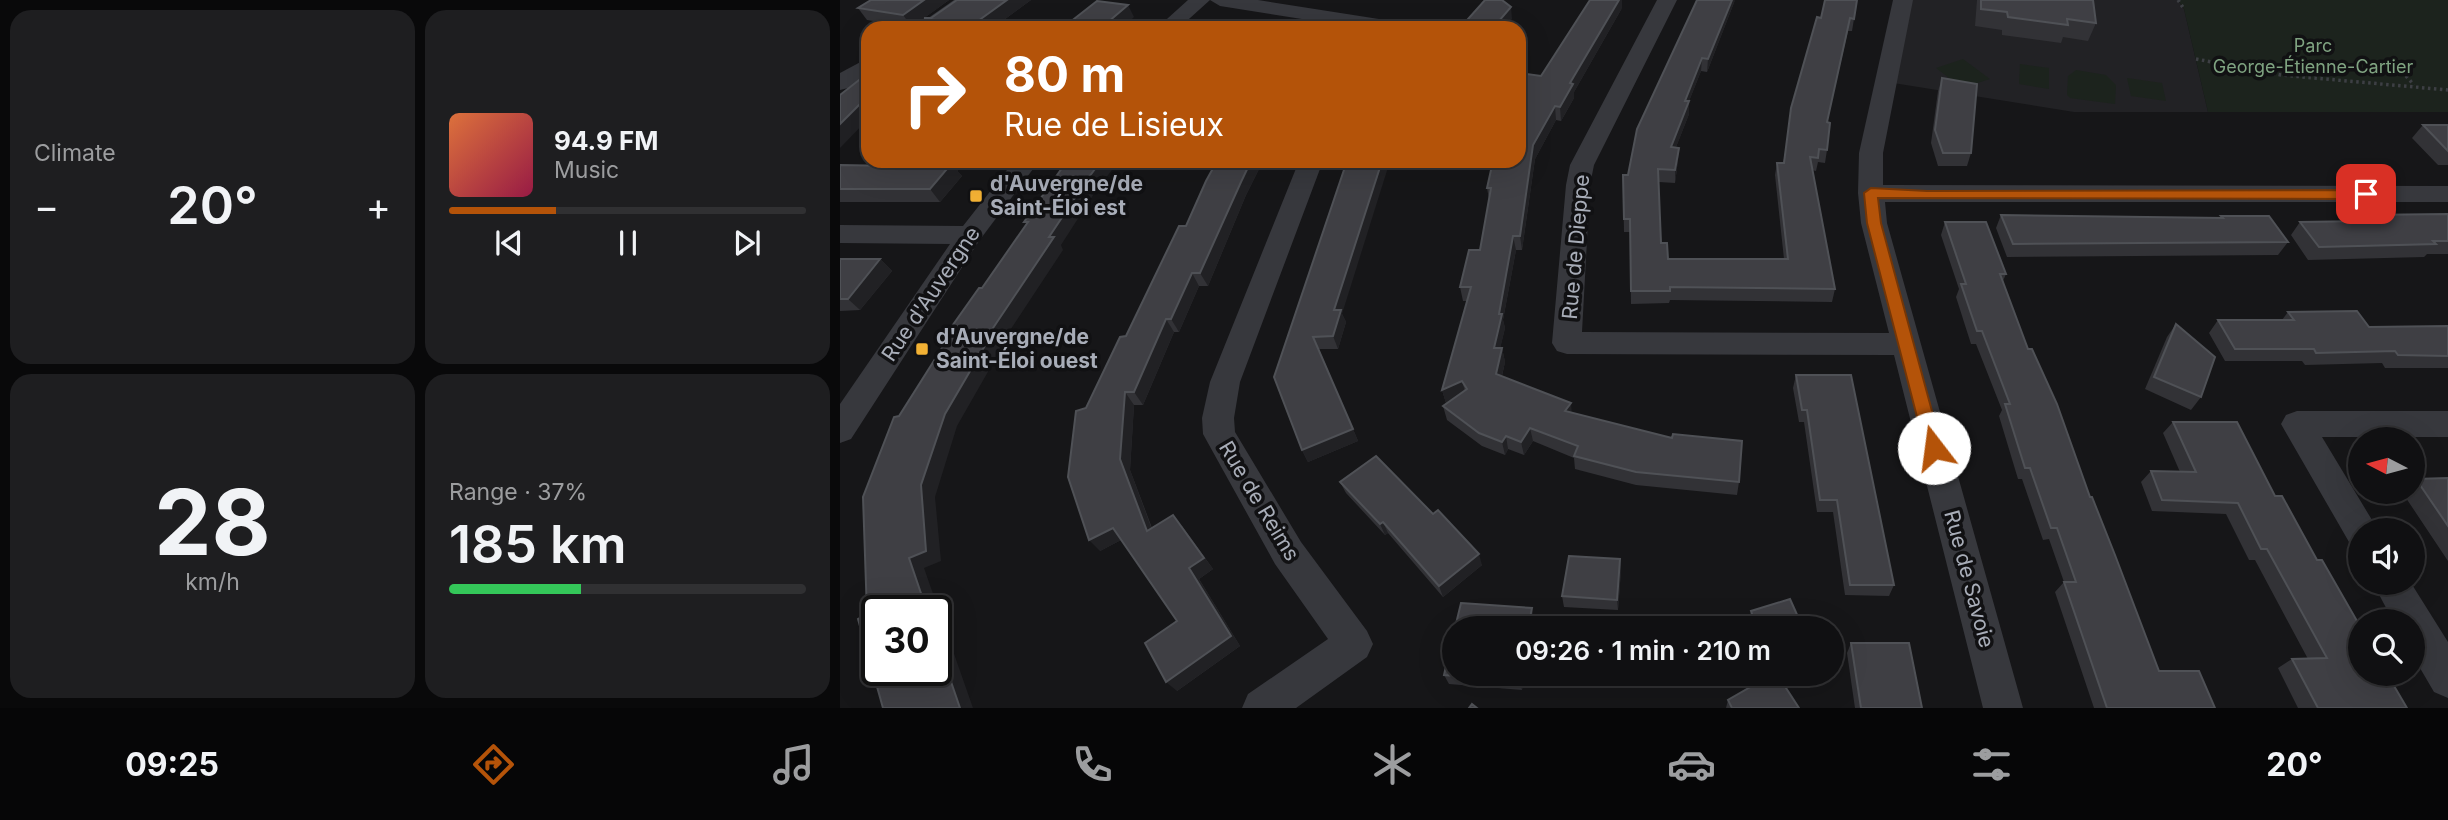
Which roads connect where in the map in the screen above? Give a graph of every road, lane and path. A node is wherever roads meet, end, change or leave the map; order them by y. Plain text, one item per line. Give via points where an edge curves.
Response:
1 (968, 0) edge
2 (1200, 0) edge
3 (1220, 0) edge
4 (1667, 0) edge
5 (1903, 0) edge
6 (2178, 0) edge
7 (2184, 9) dead end
8 (935, 21) edge
9 (1175, 21) edge
10 (1354, 21) edge
11 (2196, 60) dead end
12 (2398, 67) dead end
13 (861, 69) edge
14 (840, 83) edge
15 (2414, 85) junction
16 (2448, 90) edge
17 (1022, 168) edge
18 (1308, 168) edge
19 (1871, 193) junction
20 (2448, 194) edge
21 (840, 234) edge
22 (970, 235) junction
23 (1906, 344) junction
24 (2448, 424) edge
25 (840, 430) edge
26 (2353, 518) edge
27 (2398, 595) edge
28 (2448, 678) edge
29 (1262, 708) edge
30 (2003, 708) edge

1 - 8 street
2 - 9 street
3 - 10 street
4 - 23 street, Rue de Dieppe via 1582,165 1567,343
5 - 19 street, Rue de Savoie via 1871,153
6 - 7 path
11 - 15 path via 2296,76
12 - 15 path
13 - 14 street
15 - 16 path
17 - 22 street, Rue d'Auvergne
18 - 29 street, Rue de Reims via 1225,382 1219,434 1274,531 1354,644
19 - 20 street
19 - 23 street, Rue de Savoie via 1874,223
21 - 22 street
22 - 25 street, Rue d'Auvergne
23 - 30 street, Rue de Savoie
24 - 26 street via 2297,424
27 - 28 street

